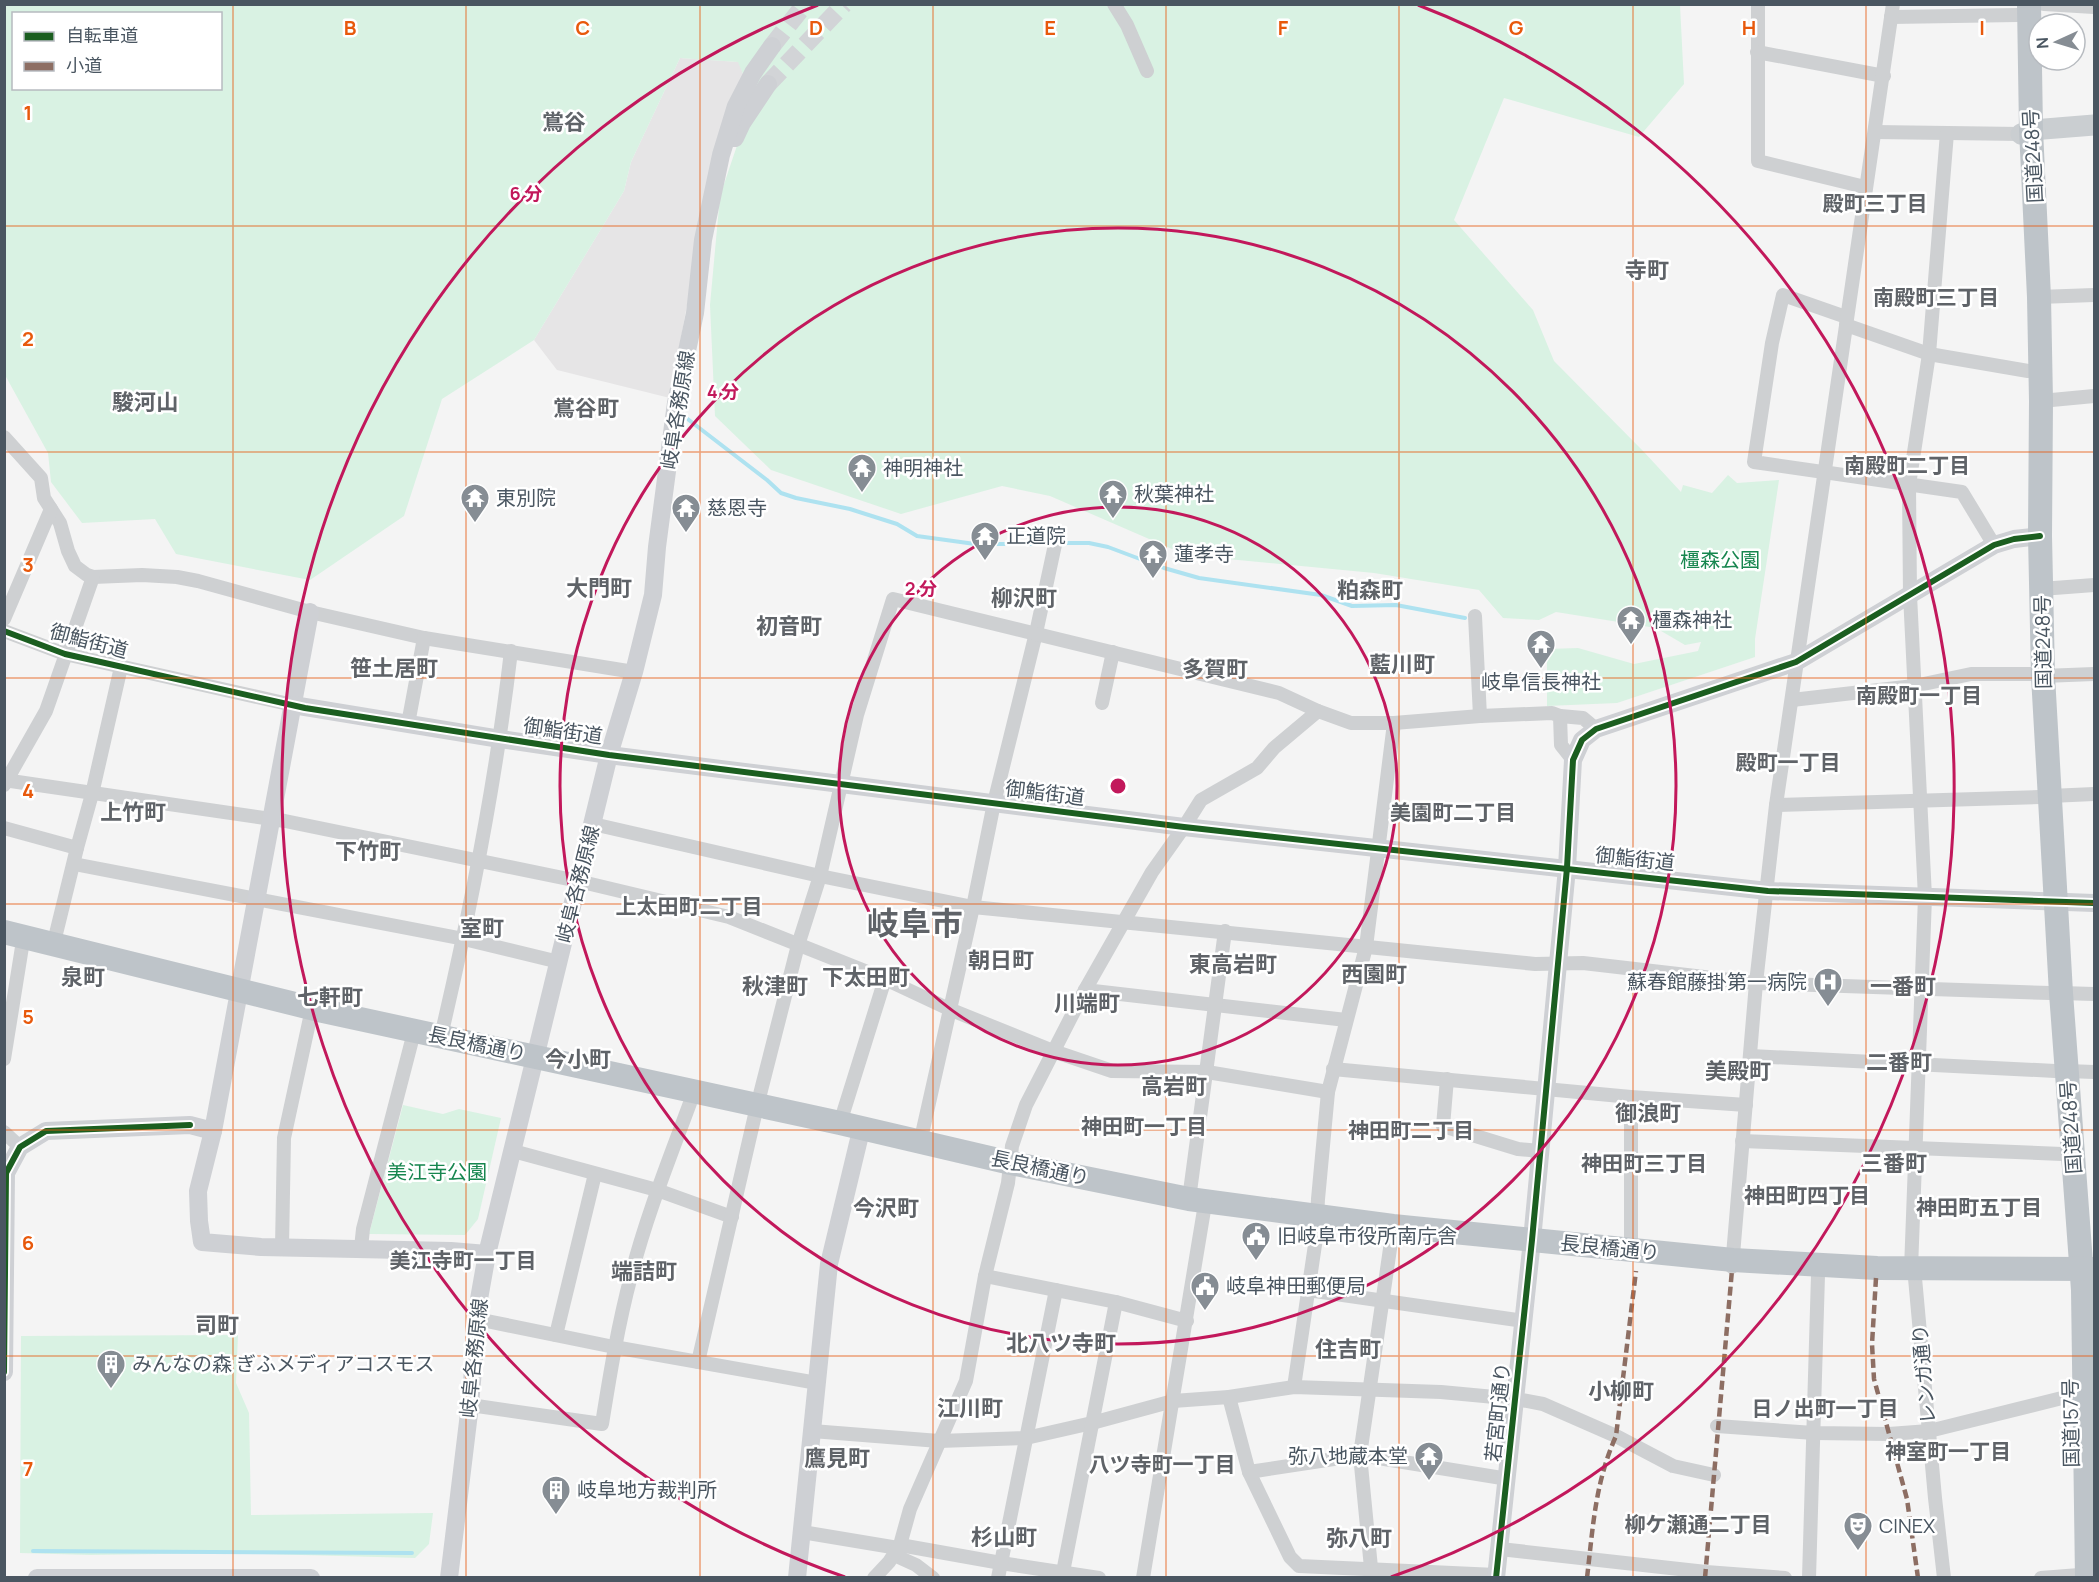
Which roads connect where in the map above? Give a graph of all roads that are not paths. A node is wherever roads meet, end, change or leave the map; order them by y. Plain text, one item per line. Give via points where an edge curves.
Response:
1 (1113, 4) edge
2 (1758, 4) edge
3 (2044, 4) edge
4 (2094, 7) edge
5 (2022, 8) edge
6 (1892, 11) edge
7 (772, 45) tunnel mouth
8 (1757, 52) junction
9 (1148, 70) dead end
10 (1884, 76) junction
11 (768, 84) tunnel mouth
12 (2094, 125) edge
13 (1875, 132) junction
14 (2094, 132) edge
15 (1947, 133) junction
16 (2028, 133) junction
17 (1865, 187) junction
18 (712, 192) junction
19 (2094, 295) edge
20 (2039, 297) junction
21 (1846, 322) junction
22 (1929, 354) junction
23 (2028, 371) junction
24 (2094, 396) edge
25 (2041, 401) junction
26 (4, 437) edge
27 (1824, 471) junction
28 (1909, 485) junction
29 (51, 509) junction
30 (2035, 536) junction
31 (1056, 540) dead end
32 (1994, 546) junction
33 (93, 577) junction
34 (2094, 585) edge
35 (2042, 589) junction
36 (1910, 595) junction
37 (310, 612) junction
38 (1475, 616) dead end
39 (4, 619) edge
40 (4, 631) edge
41 (1036, 633) junction
42 (424, 638) junction
43 (511, 651) junction
44 (1113, 652) junction
45 (65, 654) junction
46 (1796, 662) junction
47 (121, 667) junction
48 (634, 672) junction
49 (2094, 674) edge
50 (2038, 675) junction
51 (1914, 686) junction
52 (1792, 700) junction
53 (1102, 703) dead end
54 (292, 705) junction
55 (1318, 711) junction
56 (1480, 716) junction
57 (1560, 716) junction
58 (1394, 723) junction
59 (408, 724) junction
60 (1596, 729) junction
61 (500, 739) junction
62 (609, 755) junction
63 (1573, 760) junction
64 (5, 782) edge
65 (842, 784) junction
66 (92, 794) junction
67 (2094, 794) edge
68 (2044, 796) junction
69 (1920, 800) junction
70 (994, 803) junction
71 (1776, 805) junction
72 (272, 820) junction
73 (593, 824) junction
74 (1184, 827) junction
75 (4, 828) edge
76 (1377, 847) junction
77 (76, 848) junction
78 (479, 860) junction
79 (74, 864) junction
80 (1567, 868) junction
81 (820, 876) junction
82 (578, 881) junction
83 (1768, 891) junction
84 (1925, 897) junction
85 (258, 899) junction
86 (2051, 902) junction
87 (2094, 903) edge
88 (973, 907) junction
89 (1124, 923) junction
90 (1225, 931) junction
91 (464, 939) junction
92 (10, 941) edge
93 (798, 945) junction
94 (54, 946) junction
95 (1366, 947) junction
96 (559, 962) junction
97 (1557, 963) junction
98 (885, 979) junction
99 (1756, 983) junction
100 (1921, 987) junction
101 (1085, 990) junction
102 (2056, 993) junction
103 (2094, 994) edge
104 (238, 996) junction
105 (1215, 1004) junction
106 (949, 1009) junction
107 (310, 1018) junction
108 (1346, 1020) junction
109 (441, 1036) junction
110 (412, 1040) junction
111 (1053, 1051) junction
112 (1751, 1056) junction
113 (4, 1059) edge
114 (534, 1063) junction
115 (1917, 1065) junction
116 (1333, 1069) junction
117 (2061, 1071) junction
118 (1207, 1072) junction
119 (2094, 1072) edge
120 (1447, 1079) junction
121 (1546, 1088) junction
122 (1328, 1092) junction
123 (1631, 1097) junction
124 (690, 1103) junction
125 (1746, 1105) junction
126 (756, 1112) junction
127 (840, 1123) junction
128 (213, 1131) junction
129 (4, 1132) edge
130 (859, 1138) junction
131 (1742, 1141) junction
132 (920, 1143) junction
133 (20, 1147) junction
134 (1914, 1148) junction
135 (513, 1151) junction
136 (1540, 1151) junction
137 (2062, 1154) junction
138 (1010, 1167) junction
139 (595, 1174) junction
140 (657, 1190) junction
141 (5, 1198) edge
142 (1197, 1204) junction
143 (732, 1217) junction
144 (1316, 1221) junction
145 (1392, 1235) junction
146 (1532, 1245) junction
147 (282, 1247) junction
148 (361, 1248) junction
149 (1631, 1250) junction
150 (487, 1254) junction
151 (1732, 1265) junction
152 (1913, 1273) junction
153 (2081, 1274) edge
154 (1818, 1275) junction
155 (985, 1276) junction
156 (5, 1286) edge
157 (1056, 1290) junction
158 (1308, 1290) junction
159 (1116, 1302) junction
160 (1383, 1302) junction
161 (477, 1319) junction
162 (1187, 1321) junction
163 (1524, 1321) junction
164 (556, 1335) junction
165 (614, 1347) junction
166 (698, 1362) junction
167 (4, 1372) edge
168 (817, 1383) junction
169 (1294, 1387) junction
170 (1370, 1390) junction
171 (2083, 1395) edge
172 (1229, 1397) junction
173 (1516, 1399) junction
174 (1173, 1401) junction
175 (470, 1405) junction
176 (1092, 1423) junction
177 (1718, 1426) dead end
178 (812, 1431) junction
179 (1929, 1431) junction
180 (1814, 1433) junction
181 (1026, 1438) junction
182 (939, 1441) junction
183 (1360, 1455) junction
184 (1249, 1472) junction
185 (1714, 1475) dead end
186 (1508, 1479) junction
187 (802, 1532) junction
188 (897, 1549) junction
189 (1500, 1549) junction
190 (1001, 1563) junction
191 (1063, 1572) junction
192 (1298, 1572) edge
193 (1371, 1574) edge
194 (1496, 1576) edge
195 (2084, 1576) edge
196 (98, 1577) edge
197 (191, 1577) edge
198 (287, 1577) edge
199 (37, 1578) edge
200 (311, 1578) edge
201 (449, 1578) edge
202 (797, 1578) edge
203 (874, 1578) edge
204 (933, 1578) edge
205 (998, 1578) edge
206 (1099, 1578) edge
207 (1143, 1578) edge
208 (1785, 1578) edge
209 (1809, 1578) edge
210 (1944, 1578) edge
211 (2041, 1578) edge

1 - 9 street
2 - 8 street
3 - 4 street
5 - 6 street
5 - 16 highway, 国道248号
6 - 10 street
7 - 18 street, 岐阜各務原線 via 736,106
8 - 10 street
8 - 17 street via 1758,161
10 - 13 street
11 - 18 street, 岐阜各務原線 via 742,123
12 - 16 main road
13 - 15 street
13 - 17 street
14 - 16 main road
15 - 16 street
15 - 22 street, レンガ通り
16 - 20 highway, 国道248号
16 - 23 highway, 国道248号 via 2023,297
17 - 21 street
18 - 48 street, 岐阜各務原線 via 695,313 676,403 653,595
19 - 20 street
20 - 25 highway, 国道248号
21 - 22 street
21 - 27 street
21 - 27 street via 1783,295 1754,462
22 - 23 street
22 - 28 street, レンガ通り
23 - 30 highway, 国道248号
24 - 25 street
25 - 30 highway, 国道248号
26 - 29 street via 41,478 44,498
27 - 28 street
27 - 46 street
28 - 32 street via 1962,492
28 - 36 street, レンガ通り
29 - 33 street via 75,566
29 - 39 street
30 - 32 street
30 - 35 highway, 国道248号
30 - 50 highway, 国道248号
31 - 41 street
32 - 36 street
33 - 37 street via 177,577
33 - 45 street
34 - 35 street
35 - 50 highway, 国道248号
36 - 46 street
36 - 51 street, レンガ通り
37 - 42 street
37 - 54 street
38 - 56 street
40 - 45 street, 御鮨街道
41 - 44 street
41 - 65 street via 893,599 857,715
41 - 70 street
42 - 43 street
42 - 59 street
43 - 48 street
43 - 61 street
44 - 53 street
44 - 55 street via 1279,693
45 - 47 street, 御鮨街道
45 - 64 street via 46,711
46 - 52 street
46 - 60 street
47 - 54 street, 御鮨街道
47 - 66 street
48 - 62 street, 岐阜各務原線
49 - 50 street
50 - 51 street via 1971,674
50 - 68 highway, 国道248号
51 - 52 street
51 - 69 street, レンガ通り
52 - 71 street
54 - 59 street, 御鮨街道
54 - 72 street
55 - 58 street via 1351,723
55 - 74 street via 1274,748 1257,768 1201,800
56 - 57 street
56 - 58 street
57 - 60 street via 1583,718
57 - 63 street via 1561,745
58 - 76 street
59 - 61 street, 御鮨街道
60 - 63 street via 1582,740
61 - 62 street, 御鮨街道
61 - 78 street
62 - 65 street, 御鮨街道
62 - 73 street, 岐阜各務原線
63 - 80 street, 若宮町通り
64 - 66 street
65 - 70 street, 御鮨街道
65 - 81 street
66 - 72 street
66 - 77 street
67 - 68 street
68 - 69 street
68 - 86 highway, 国道248号
69 - 71 street
69 - 84 street, レンガ通り
70 - 74 street, 御鮨街道
70 - 88 street
71 - 83 street
72 - 78 street
72 - 85 street
73 - 81 street
73 - 82 street, 岐阜各務原線
74 - 76 street, 御鮨街道
74 - 89 street via 1152,872
75 - 77 street
76 - 80 street, 御鮨街道
76 - 95 street
77 - 79 street
78 - 82 street
78 - 91 street
79 - 85 street
79 - 94 street
80 - 83 street, 御鮨街道
80 - 97 street, 若宮町通り
81 - 88 street
81 - 93 street
82 - 93 street via 729,917
82 - 96 street, 岐阜各務原線
83 - 84 street, 御鮨街道
83 - 99 street
84 - 86 street, 御鮨街道
84 - 100 street, レンガ通り
85 - 91 street
85 - 104 street
86 - 87 street, 御鮨街道
86 - 102 highway, 国道248号
88 - 89 street
88 - 106 street
89 - 90 street
89 - 101 street
90 - 95 street
90 - 105 street
91 - 96 street
91 - 109 street
92 - 94 highway, 長良橋通り
92 - 104 highway, 長良橋通り
92 - 113 street
93 - 98 street
93 - 126 street
94 - 104 highway, 長良橋通り
95 - 97 street
95 - 108 street
96 - 114 street, 岐阜各務原線
97 - 99 street
97 - 121 street, 若宮町通り
98 - 106 street
98 - 127 street
99 - 100 street
99 - 112 street
100 - 102 street
100 - 115 street, レンガ通り
101 - 105 street
101 - 111 street
102 - 103 street
102 - 117 highway, 国道248号
104 - 107 highway, 長良橋通り
104 - 109 highway, 長良橋通り
104 - 128 street
105 - 108 street
105 - 118 street
106 - 111 street
106 - 132 street
107 - 110 highway, 長良橋通り
107 - 147 street via 284,1138
108 - 116 street
109 - 114 highway, 長良橋通り
110 - 114 highway, 長良橋通り
110 - 148 street
111 - 118 street via 1112,1071
111 - 138 street via 1026,1105 1012,1146
112 - 115 street
112 - 125 street
114 - 124 highway, 長良橋通り
114 - 126 highway, 長良橋通り
114 - 135 street, 岐阜各務原線
115 - 117 street
115 - 134 street, レンガ通り
116 - 120 street
116 - 122 street
117 - 119 street
117 - 137 highway, 国道248号
117 - 153 highway, 国道248号
118 - 122 street
118 - 142 street
120 - 121 street
120 - 136 street via 1443,1126 1518,1149
121 - 123 street
121 - 136 street, 若宮町通り
122 - 144 street
123 - 125 street
123 - 149 street
124 - 126 highway, 長良橋通り
124 - 140 street
125 - 131 street
126 - 127 highway, 長良橋通り
126 - 130 highway, 長良橋通り
126 - 143 street
127 - 132 highway, 長良橋通り
128 - 133 street via 190,1125 46,1131
128 - 147 street via 198,1191 202,1242
129 - 133 street
130 - 138 highway, 長良橋通り
130 - 168 street via 829,1264
131 - 134 street
131 - 151 street
132 - 138 highway, 長良橋通り
133 - 141 street via 6,1173
134 - 137 street
134 - 152 street, レンガ通り
135 - 139 street
135 - 150 street, 岐阜各務原線
136 - 146 street, 若宮町通り
137 - 153 highway, 国道248号
138 - 142 highway, 長良橋通り
138 - 155 street
139 - 140 street
139 - 164 street
140 - 143 street
140 - 165 street
141 - 156 street
142 - 144 highway, 長良橋通り
142 - 162 street
143 - 166 street
144 - 145 highway, 長良橋通り
144 - 146 highway, 長良橋通り
144 - 158 street
145 - 146 highway, 長良橋通り
145 - 160 street
146 - 149 highway, 長良橋通り
146 - 151 highway, 長良橋通り
146 - 163 street, 若宮町通り
147 - 148 street
148 - 150 street
149 - 151 highway, 長良橋通り
150 - 161 street, 岐阜各務原線
151 - 152 highway, 長良橋通り
151 - 154 highway, 長良橋通り
152 - 153 highway, 長良橋通り
152 - 154 highway, 長良橋通り
152 - 179 street, レンガ通り
153 - 171 highway, 国道157号
154 - 180 street
155 - 157 street
155 - 182 street via 966,1381
156 - 167 street
157 - 159 street
157 - 181 street
158 - 160 street
158 - 169 street
159 - 162 street
159 - 176 street
160 - 163 street
160 - 170 street
161 - 164 street
161 - 175 street, 岐阜各務原線
162 - 174 street
163 - 173 street, 若宮町通り
164 - 165 street
165 - 166 street
165 - 175 street via 602,1424
166 - 168 street
168 - 178 street
169 - 170 street
169 - 172 street
170 - 173 street
170 - 183 street
171 - 179 street
171 - 195 highway, 国道157号
172 - 174 street
172 - 184 street
173 - 185 street via 1543,1404 1673,1466
173 - 186 street, 若宮町通り
174 - 176 street
174 - 207 street
175 - 201 street, 岐阜各務原線
176 - 181 street
176 - 191 street
177 - 180 street
178 - 182 street
178 - 187 street
179 - 180 street
179 - 210 street, レンガ通り
180 - 209 street
181 - 182 street
181 - 190 street
182 - 188 street
183 - 184 street
183 - 186 street
183 - 193 street
184 - 192 street
186 - 189 street, 若宮町通り
187 - 188 street
187 - 202 street
188 - 190 street
188 - 203 street
188 - 204 street
189 - 194 street, 若宮町通り
189 - 208 street
190 - 191 street
190 - 205 street
191 - 206 street
192 - 193 street
193 - 194 street
195 - 211 street
196 - 197 street
196 - 199 street
197 - 198 street
198 - 200 street

